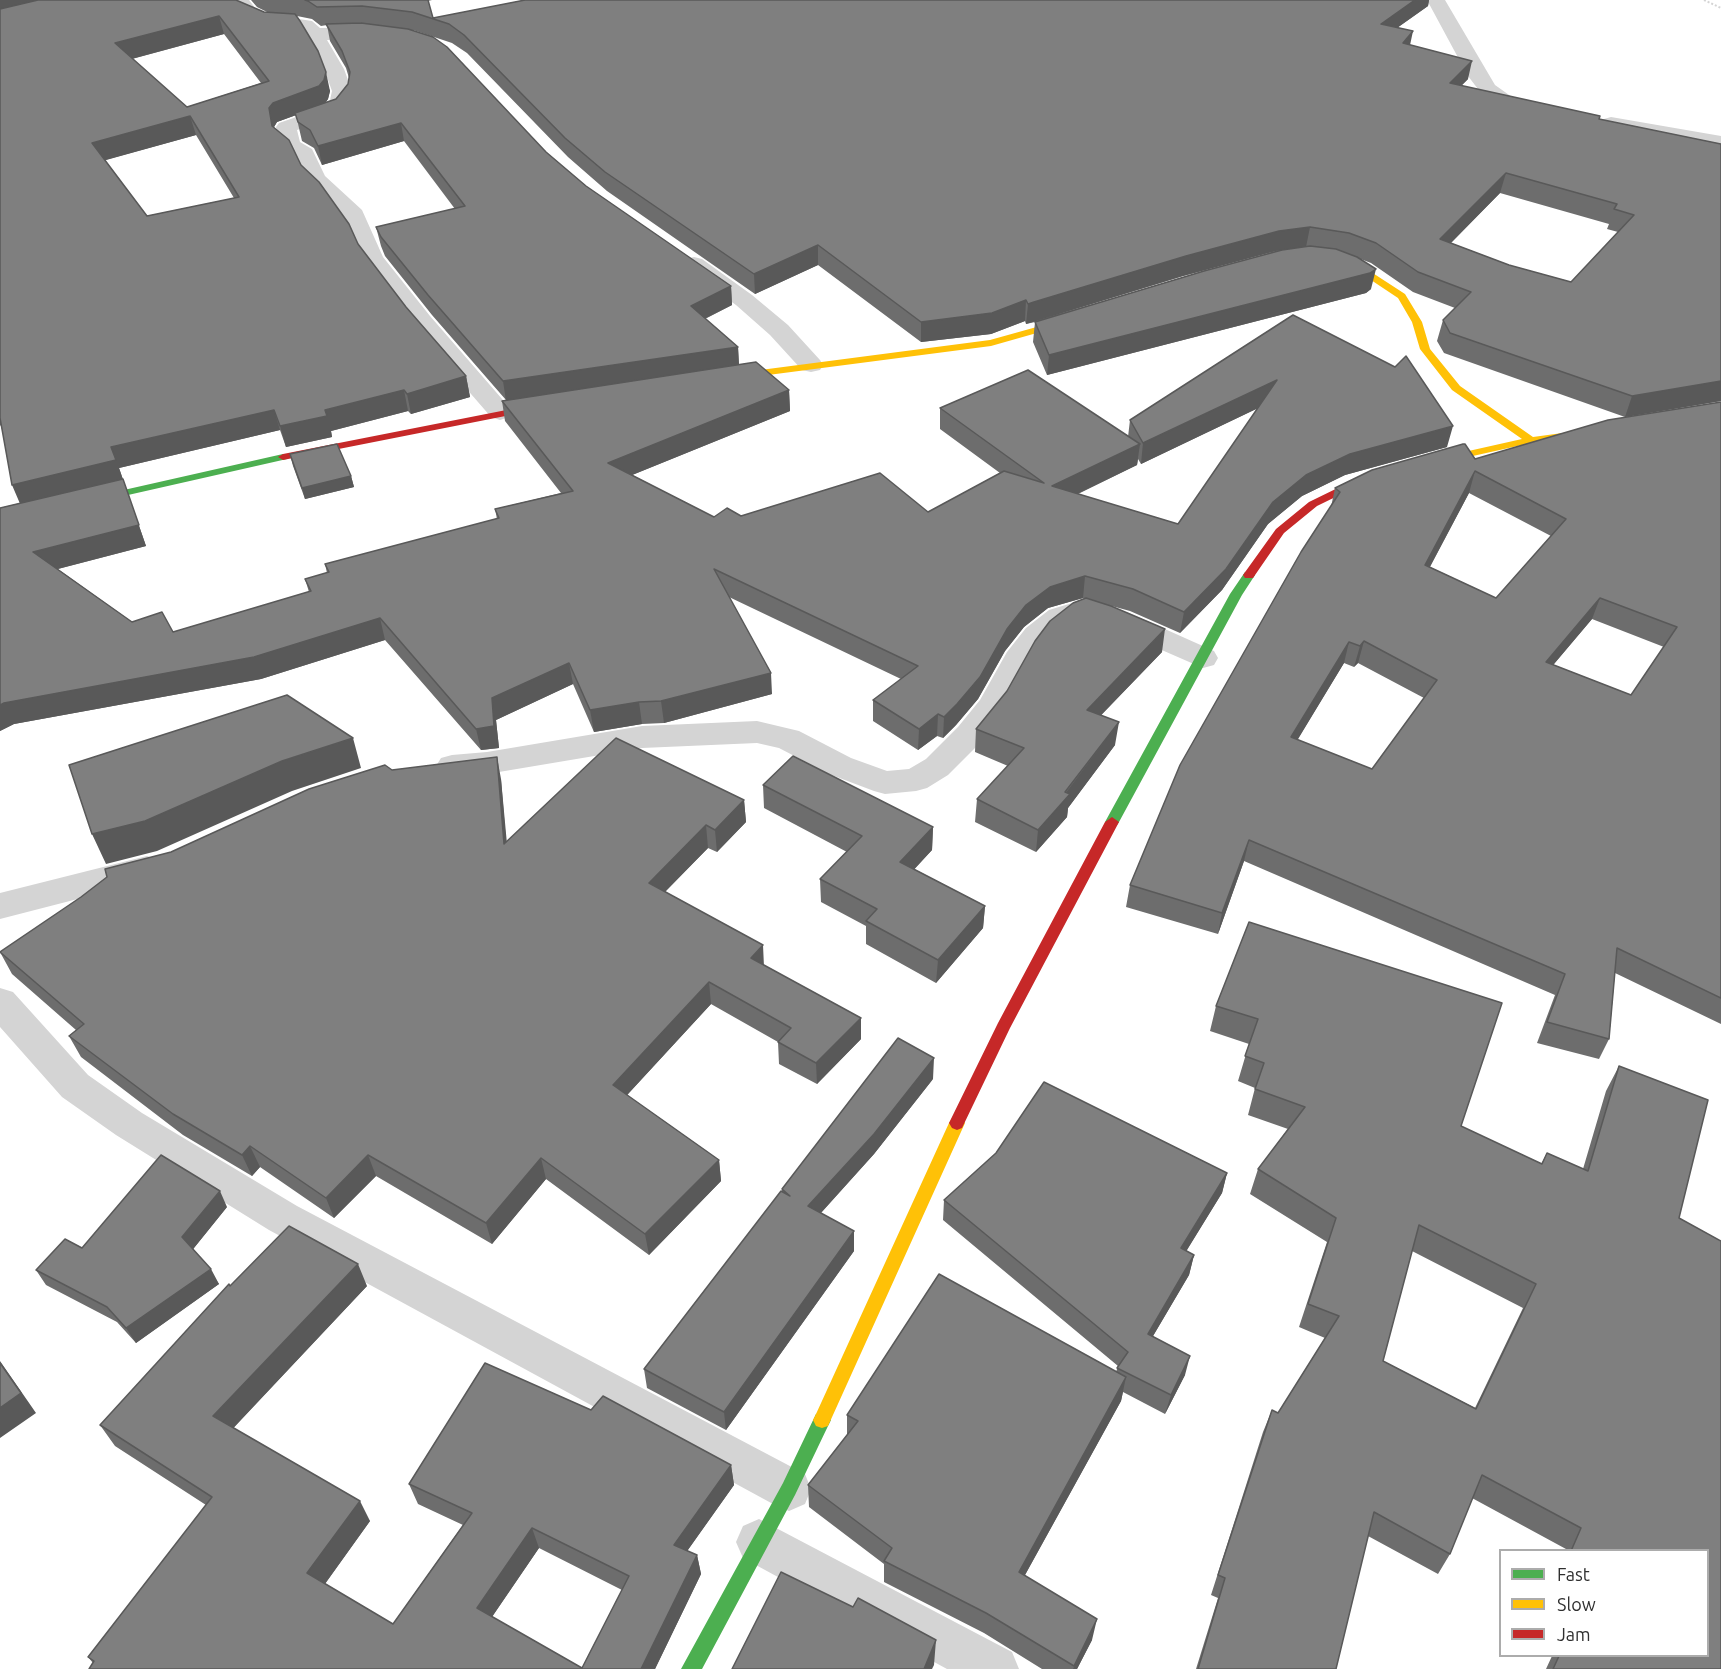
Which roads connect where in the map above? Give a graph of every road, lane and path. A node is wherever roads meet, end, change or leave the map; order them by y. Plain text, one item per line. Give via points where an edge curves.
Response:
1 (240, 0) edge
2 (1436, 0) edge
3 (1704, 0) edge
4 (1721, 8) edge
5 (314, 34) junction
6 (395, 37) edge
7 (1554, 112) edge
8 (1594, 120) edge
9 (1721, 142) edge
10 (681, 255) edge
11 (1316, 258) edge
12 (1094, 314) edge
13 (811, 365) junction
14 (709, 380) edge
15 (558, 403) edge
16 (500, 412) junction
17 (1608, 430) edge
18 (1531, 440) junction
19 (1409, 468) edge
20 (1388, 474) edge
21 (1, 517) edge
22 (1203, 658) junction
23 (421, 769) edge
24 (177, 858) edge
25 (0, 906) edge
26 (0, 1002) edge
27 (789, 1489) junction
28 (759, 1542) junction
29 (691, 1669) edge
30 (996, 1669) edge

1 - 5 street via 249,13 259,18 305,25
2 - 7 street via 1488,89 1505,101
3 - 4 path
5 - 6 street via 365,32
5 - 16 street via 334,69 342,91 340,101 332,111 286,127 290,145 304,154 316,179 354,215 372,258
8 - 9 street
10 - 13 street via 744,300
11 - 18 street via 1336,260 1362,270 1402,296 1417,321 1425,349 1456,388
12 - 13 street via 991,343
13 - 14 street
15 - 16 street
16 - 21 street
17 - 18 street
18 - 19 street
20 - 22 street via 1356,483 1313,504 1280,531 1236,594
22 - 23 street via 1119,620 1082,609 1059,616 1036,635 969,735 937,767 916,780 885,783 840,766 788,739 757,732 642,737 487,764
22 - 27 street via 1003,1027
24 - 25 street
26 - 27 street via 75,1086 129,1124 284,1218
27 - 28 street
28 - 29 street
28 - 30 street

